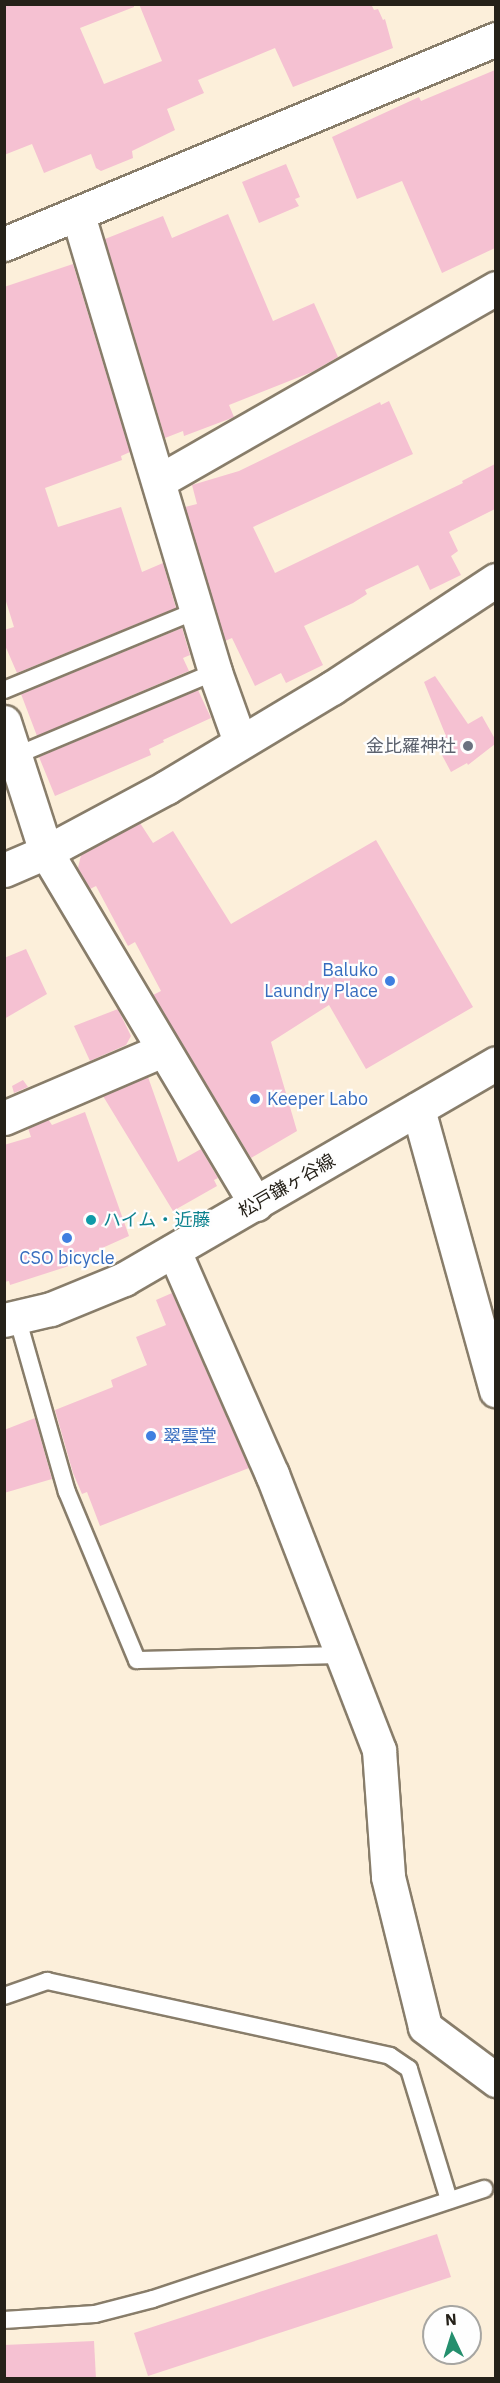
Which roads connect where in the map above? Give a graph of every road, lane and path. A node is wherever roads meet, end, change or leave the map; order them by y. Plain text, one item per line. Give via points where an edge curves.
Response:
1 (495, 39) edge
2 (78, 215) junction
3 (4, 244) edge
4 (495, 288) edge
5 (159, 481) junction
6 (495, 580) edge
7 (198, 610) junction
8 (215, 672) junction
9 (4, 690) edge
10 (4, 722) edge
11 (240, 742) junction
12 (15, 756) junction
13 (46, 852) junction
14 (4, 870) edge
15 (163, 1050) junction
16 (495, 1063) edge
17 (418, 1109) junction
18 (4, 1118) edge
19 (256, 1204) junction
20 (174, 1251) junction
21 (11, 1318) edge
22 (495, 1390) edge
23 (341, 1655) junction
24 (4, 1996) edge
25 (495, 2080) edge
26 (484, 2189) dead end
27 (449, 2200) junction
28 (4, 2320) edge

1 - 2 street
2 - 3 street
2 - 5 street
4 - 5 street
5 - 7 street
6 - 11 street via 332,688
7 - 8 street
7 - 9 lane
8 - 11 street
8 - 12 lane
10 - 12 street
11 - 13 street via 167,787
12 - 13 street
13 - 14 street
13 - 15 street
15 - 18 street
15 - 19 street
16 - 17 street, 松戸鎌ヶ谷線
17 - 19 street, 松戸鎌ヶ谷線
17 - 22 street
19 - 20 street, 松戸鎌ヶ谷線
20 - 21 street, 松戸鎌ヶ谷線 via 124,1279 51,1309
20 - 23 street via 272,1474
21 - 23 lane via 67,1492 137,1660
23 - 25 street via 379,1750 388,1877 425,2027
24 - 27 lane via 47,1982 390,2056 408,2068
26 - 27 lane
27 - 28 lane via 153,2299 95,2314

